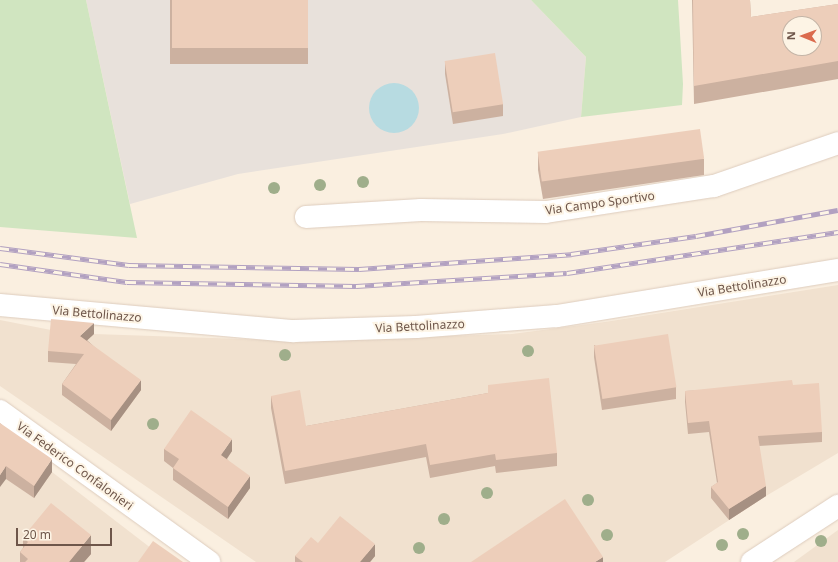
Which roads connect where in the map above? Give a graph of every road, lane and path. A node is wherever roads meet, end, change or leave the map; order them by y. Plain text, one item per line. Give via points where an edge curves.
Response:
1 (838, 143) edge
2 (306, 217) dead end
3 (838, 270) edge
4 (0, 305) edge
5 (0, 411) edge
6 (838, 506) edge
7 (209, 562) edge
8 (752, 562) edge

1 - 2 street, Via Campo Sportivo via 714,186 546,212 421,210
3 - 4 street, Via Bettolinazzo via 557,316 416,327 294,331
5 - 7 street, Via Federico Confalonieri
6 - 8 street

